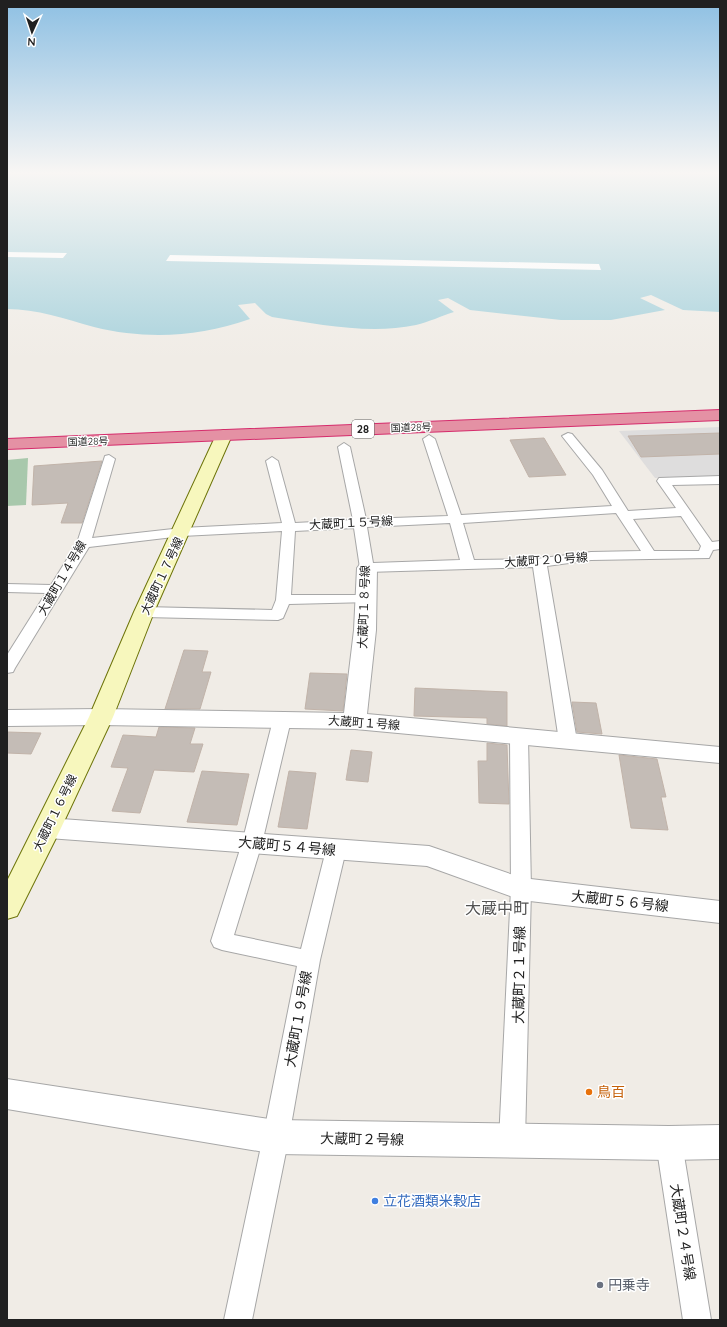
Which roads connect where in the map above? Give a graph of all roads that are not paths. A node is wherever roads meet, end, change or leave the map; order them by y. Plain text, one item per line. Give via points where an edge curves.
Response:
1 (720, 414) edge
2 (224, 435) junction
3 (568, 436) dead end
4 (429, 439) dead end
5 (7, 444) edge
6 (344, 447) dead end
7 (109, 459) dead end
8 (272, 461) dead end
9 (720, 480) edge
10 (622, 512) junction
11 (684, 512) junction
12 (456, 519) junction
13 (360, 523) junction
14 (289, 526) junction
15 (182, 532) junction
16 (84, 543) junction
17 (714, 546) edge
18 (650, 555) junction
19 (539, 562) junction
20 (468, 564) junction
21 (366, 568) junction
22 (7, 588) edge
23 (57, 589) junction
24 (366, 599) junction
25 (284, 600) junction
26 (144, 612) junction
27 (7, 668) edge
28 (101, 717) junction
29 (7, 718) edge
30 (282, 720) junction
31 (355, 721) junction
32 (519, 737) junction
33 (568, 741) junction
34 (720, 756) edge
35 (48, 828) junction
36 (252, 843) junction
37 (336, 850) junction
38 (521, 889) junction
39 (7, 908) edge
40 (720, 912) edge
41 (309, 960) junction
42 (7, 1094) edge
43 (276, 1137) junction
44 (512, 1141) junction
45 (720, 1142) edge
46 (669, 1143) junction
47 (238, 1320) edge
48 (697, 1320) edge

1 - 2 highway, 国道28号 / 28
2 - 5 highway, 国道28号 / 28
2 - 15 street, 大蔵町１７号線
3 - 10 lane via 598,473
4 - 12 lane
6 - 13 lane, 大蔵町１８号線
7 - 16 lane, 大蔵町１４号線
8 - 14 lane
9 - 11 lane via 663,481
10 - 11 lane, 大蔵町１５号線
10 - 12 lane, 大蔵町１５号線
10 - 18 lane
11 - 17 lane
12 - 13 lane, 大蔵町１５号線
12 - 20 lane
13 - 14 lane, 大蔵町１５号線
13 - 21 lane, 大蔵町１８号線
14 - 15 lane, 大蔵町１５号線
14 - 25 lane
15 - 16 lane, 大蔵町１５号線
15 - 26 street, 大蔵町１７号線
16 - 23 lane, 大蔵町１４号線
17 - 18 lane, 大蔵町２０号線 via 704,555
18 - 19 lane, 大蔵町２０号線 via 591,556
19 - 20 lane, 大蔵町２０号線
19 - 33 lane
20 - 21 lane, 大蔵町２０号線
21 - 24 street, 大蔵町１８号線
22 - 23 lane
23 - 27 lane, 大蔵町１４号線
24 - 25 lane
24 - 31 street, 大蔵町１８号線
25 - 26 lane via 278,615
26 - 28 street, 大蔵町１７号線
28 - 29 street, 大蔵町１号線
28 - 30 street, 大蔵町１号線
28 - 35 street, 大蔵町１６号線
30 - 31 street, 大蔵町１号線
30 - 36 lane, 大蔵町１９号線
31 - 32 street, 大蔵町１号線
32 - 33 street, 大蔵町１号線
32 - 38 lane, 大蔵町２１号線
33 - 34 street, 大蔵町１号線
35 - 36 street, 大蔵町５４号線
35 - 39 street, 大蔵町１６号線
36 - 37 street, 大蔵町５４号線
36 - 41 lane, 大蔵町１９号線 via 222,941
37 - 38 street, 大蔵町５４号線 via 429,856
37 - 41 lane
38 - 40 street, 大蔵町５６号線
38 - 44 lane, 大蔵町２１号線
41 - 43 lane, 大蔵町１９号線
42 - 43 street, 大蔵町２号線
43 - 44 street, 大蔵町２号線
43 - 47 lane, 大蔵町１９号線
44 - 46 street, 大蔵町２号線
45 - 46 street, 大蔵町２号線
46 - 48 lane, 大蔵町２４号線

